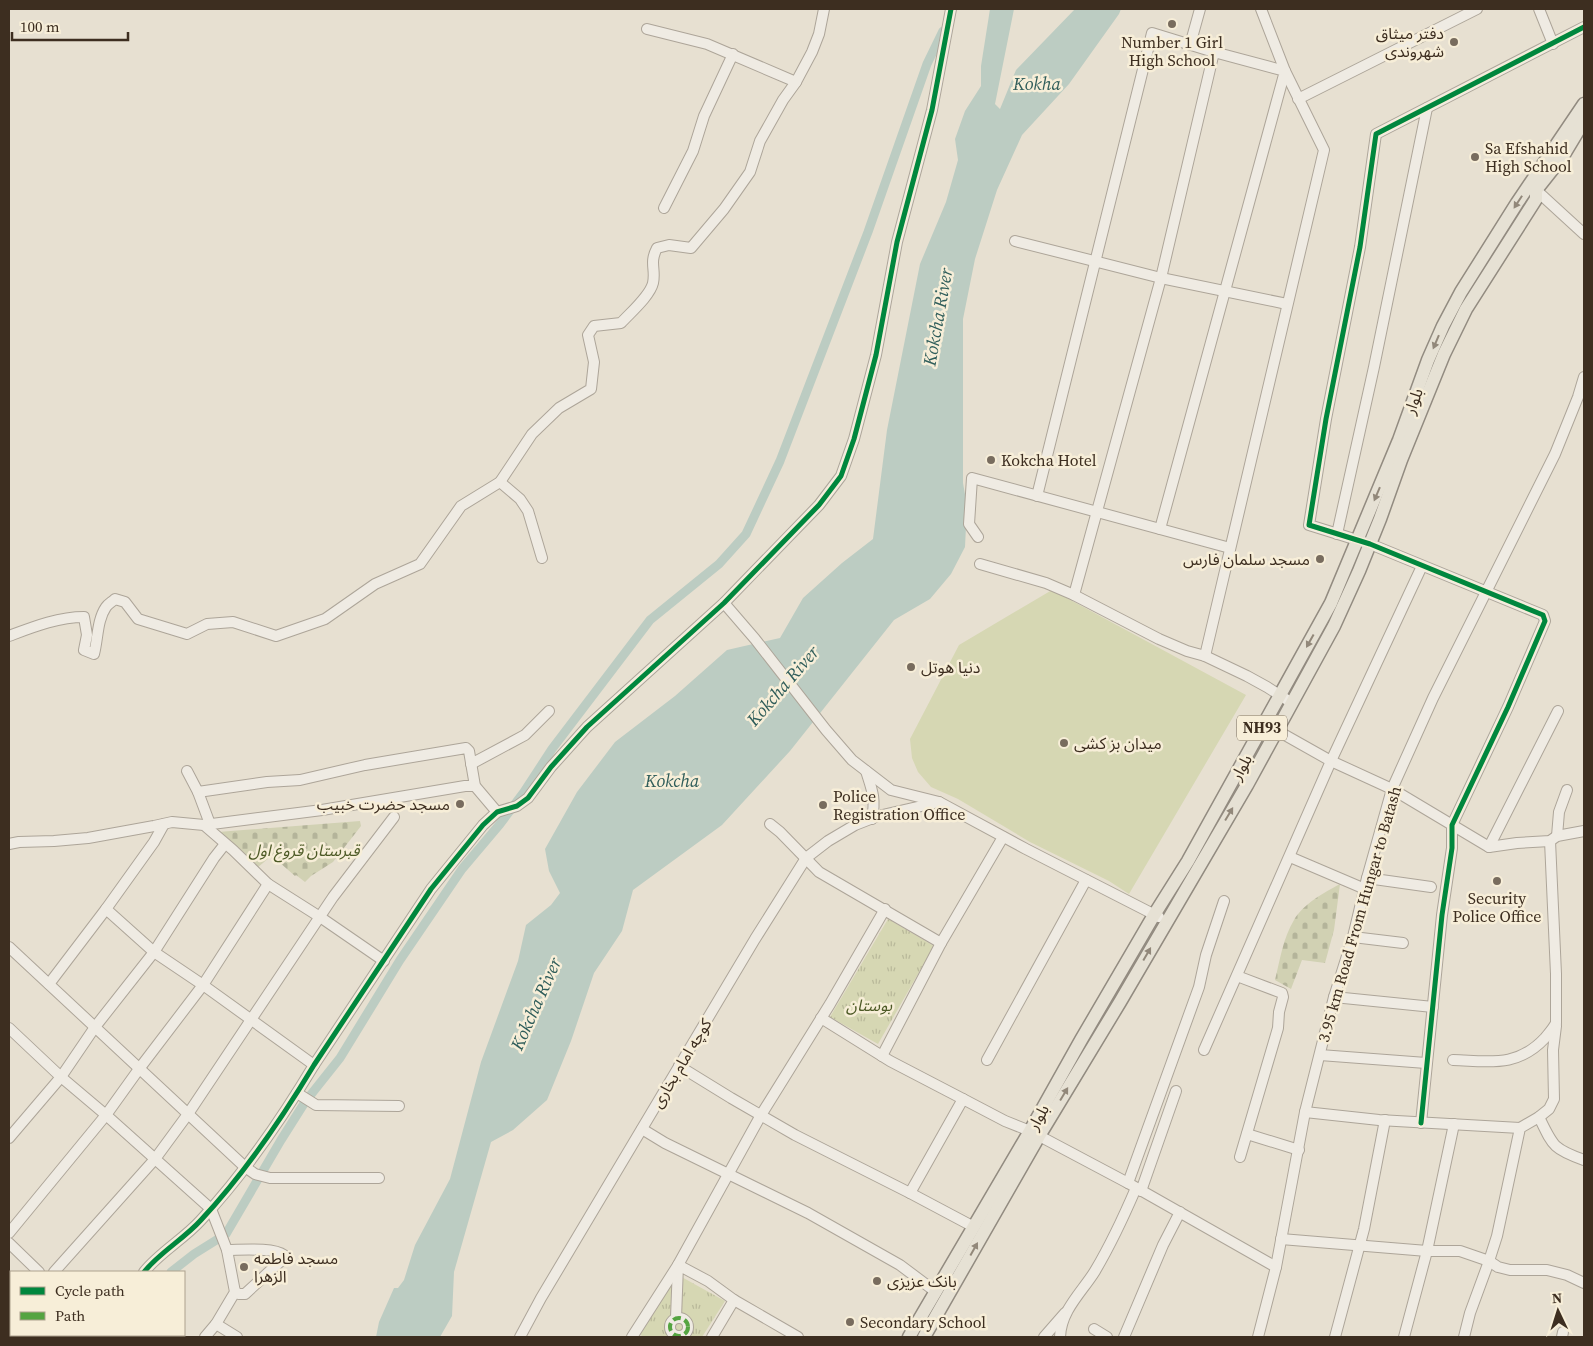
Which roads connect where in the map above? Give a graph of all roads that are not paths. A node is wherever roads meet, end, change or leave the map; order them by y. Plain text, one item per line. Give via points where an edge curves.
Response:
1 (824, 9) edge
2 (950, 9) edge
3 (1200, 9) edge
4 (1261, 9) edge
5 (1477, 9) edge
6 (1539, 9) edge
7 (1584, 27) edge
8 (647, 29) dead end
9 (1553, 44) junction
10 (1190, 46) junction
11 (1214, 52) junction
12 (733, 54) junction
13 (1285, 71) junction
14 (796, 82) junction
15 (1298, 99) junction
16 (1584, 104) edge
17 (1427, 108) junction
18 (1584, 121) edge
19 (1536, 190) junction
20 (664, 208) dead end
21 (1584, 234) edge
22 (1015, 241) dead end
23 (1096, 260) junction
24 (1161, 278) junction
25 (1225, 292) junction
26 (1287, 304) junction
27 (1584, 377) edge
28 (500, 482) junction
29 (1037, 496) junction
30 (1096, 512) junction
31 (1160, 529) junction
32 (1337, 534) junction
33 (978, 537) dead end
34 (1364, 542) junction
35 (1230, 548) junction
36 (542, 558) dead end
37 (980, 564) dead end
38 (1422, 566) junction
39 (1487, 592) junction
40 (1074, 595) junction
41 (724, 603) junction
42 (9, 636) edge
43 (1205, 656) junction
44 (1280, 696) junction
45 (1292, 703) junction
46 (549, 711) dead end
47 (1558, 711) dead end
48 (1276, 730) junction
49 (1331, 761) junction
50 (471, 764) junction
51 (866, 770) junction
52 (187, 771) dead end
53 (474, 786) junction
54 (1392, 789) junction
55 (1568, 790) dead end
56 (198, 792) junction
57 (939, 802) junction
58 (497, 812) junction
59 (394, 817) dead end
60 (872, 819) junction
61 (164, 824) junction
62 (770, 824) dead end
63 (207, 825) junction
64 (1452, 825) junction
65 (1584, 831) edge
66 (1003, 837) junction
67 (1554, 839) junction
68 (9, 844) edge
69 (226, 844) junction
70 (1489, 847) junction
71 (1290, 857) junction
72 (806, 858) junction
73 (1367, 878) junction
74 (1086, 880) junction
75 (268, 884) junction
76 (1431, 888) dead end
77 (1365, 889) junction
78 (1224, 901) dead end
79 (106, 909) junction
80 (885, 909) junction
81 (1154, 915) junction
82 (320, 917) junction
83 (1166, 921) junction
84 (1353, 937) junction
85 (941, 943) junction
86 (1404, 943) dead end
87 (9, 947) edge
88 (154, 952) junction
89 (384, 961) junction
90 (1237, 976) junction
91 (49, 984) junction
92 (203, 985) junction
93 (1334, 997) junction
94 (1433, 1007) junction
95 (821, 1018) junction
96 (250, 1019) junction
97 (1556, 1023) junction
98 (95, 1027) junction
99 (9, 1028) edge
100 (1204, 1050) dead end
101 (1320, 1055) junction
102 (882, 1056) junction
103 (987, 1060) dead end
104 (1454, 1060) dead end
105 (1426, 1064) junction
106 (314, 1065) junction
107 (680, 1066) junction
108 (139, 1069) junction
109 (61, 1077) junction
110 (1176, 1091) dead end
111 (300, 1096) junction
112 (963, 1099) junction
113 (399, 1106) dead end
114 (1305, 1112) junction
115 (188, 1114) junction
116 (106, 1115) junction
117 (761, 1115) junction
118 (1539, 1117) junction
119 (1385, 1120) junction
120 (1421, 1122) junction
121 (1454, 1124) junction
122 (1520, 1128) junction
123 (642, 1129) junction
124 (1035, 1133) junction
125 (1247, 1134) junction
126 (9, 1138) edge
127 (1299, 1150) junction
128 (1240, 1157) dead end
129 (155, 1159) junction
130 (1584, 1160) edge
131 (245, 1167) junction
132 (728, 1175) junction
133 (379, 1178) dead end
134 (1135, 1187) junction
135 (910, 1193) junction
136 (996, 1199) junction
137 (211, 1210) junction
138 (1180, 1212) junction
139 (974, 1227) junction
140 (9, 1233) edge
141 (1281, 1239) junction
142 (9, 1243) edge
143 (225, 1246) junction
144 (1360, 1246) junction
145 (1427, 1251) junction
146 (1488, 1263) junction
147 (678, 1265) junction
148 (1276, 1267) junction
149 (38, 1271) edge
150 (55, 1271) edge
151 (145, 1271) edge
152 (1584, 1282) edge
153 (235, 1292) junction
154 (936, 1292) junction
155 (734, 1300) junction
156 (1066, 1312) junction
157 (676, 1318) dead end
158 (216, 1324) junction
159 (1094, 1329) dead end
160 (205, 1337) edge
161 (237, 1337) edge
162 (521, 1337) edge
163 (632, 1337) edge
164 (712, 1337) edge
165 (798, 1337) edge
166 (909, 1337) edge
167 (924, 1337) edge
168 (1044, 1337) edge
169 (1060, 1337) edge
170 (1107, 1337) edge
171 (1124, 1337) edge
172 (1258, 1337) edge
173 (1335, 1337) edge
174 (1404, 1337) edge
175 (1464, 1337) edge

1 - 14 street via 812,52
2 - 41 street via 932,110 896,242 876,355 841,476 819,505
3 - 10 street
4 - 13 street
5 - 15 street
6 - 9 street
7 - 9 street
8 - 12 street
9 - 17 street
10 - 11 street
10 - 23 street via 1152,34
11 - 13 street
11 - 24 street
12 - 14 street
12 - 20 street via 704,116 693,151
13 - 15 street
13 - 25 street
14 - 28 street via 760,141 750,172 724,209 691,248 669,245 657,248 652,257 653,283 621,323 594,326 588,335 594,362 591,389 559,408 532,434
15 - 26 street via 1324,150
16 -> 34 main road, بلوار / NH93 via 1517,203 1443,326
17 - 32 street
17 - 32 street via 1376,134 1360,247 1309,525
18 - 19 main road, بلوار / NH93 via 1563,156
19 - 21 street
19 - 34 main road, بلوار / NH93 via 1536,199 1466,309 1444,354 1380,519
22 - 23 street
23 - 24 street
23 - 29 street
24 - 25 street
24 - 30 street
25 - 26 street
25 - 31 street
26 - 35 street
27 - 39 street, 3.95 km Road From Hungar to Batash via 1555,454
28 - 36 street via 520,499 528,511
28 - 42 street via 461,506 420,564 375,584 325,619 276,636 233,622 207,624 186,634 138,619 125,602 115,599 106,607 99,624 94,654 84,650 87,635 84,617 42,624
29 - 30 street
29 - 33 street via 972,478 969,524
30 - 31 street
30 - 40 street
31 - 35 street
32 - 34 street
34 - 38 street
34 -> 44 main road, بلوار / NH93
34 - 45 main road, بلوار / NH93 via 1359,571 1334,626
35 - 43 street
37 - 40 street via 1046,582
38 - 39 street
38 - 49 street
39 - 54 street, 3.95 km Road From Hungar to Batash via 1433,698
39 - 64 street via 1543,615 1545,620 1508,708
40 - 43 street via 1159,639
41 - 51 street via 826,730 852,760
41 - 58 street via 587,728 528,798 517,806
43 - 44 street
44 - 45 street
44 - 81 main road, بلوار / NH93 via 1188,861
45 - 48 main road, بلوار / NH93
46 - 50 street via 525,735
47 - 70 street
48 - 49 street
83 -> 48 main road, بلوار / NH93
49 - 54 street
49 - 71 street
50 - 53 street
50 - 56 street via 466,748 365,764 300,780
51 - 57 street via 891,790
51 - 60 street via 874,794
52 - 56 street
53 - 58 street
53 - 63 street
54 - 64 street
54 - 73 street, 3.95 km Road From Hungar to Batash
55 - 67 street via 1559,812
56 - 63 street
57 - 60 street, کوچه امام بخاری
57 - 66 street
58 - 89 street via 431,889
59 - 82 street
60 - 72 street, کوچه امام بخاری via 855,825
61 - 63 street
61 - 68 street via 88,838
61 - 79 street
62 - 72 street
63 - 69 street
64 - 70 street
64 - 94 street
65 - 67 street
66 - 74 street
66 - 85 street
67 - 70 street
67 - 97 street
69 - 75 street
69 - 88 street
71 - 77 street
71 - 90 street
72 - 80 street via 819,872
72 - 107 street, کوچه امام بخاری
73 - 76 street
73 - 77 street, 3.95 km Road From Hungar to Batash
74 - 81 street
74 - 103 street
75 - 82 street
75 - 92 street
77 - 84 street, 3.95 km Road From Hungar to Batash
78 - 134 street
79 - 88 street
79 - 91 street
80 - 85 street
80 - 95 street
81 - 83 street
81 - 124 main road, بلوار / NH93 via 1081,1040
82 - 89 street
82 - 96 street
124 -> 83 main road, بلوار / NH93
84 - 86 street
84 - 93 street, 3.95 km Road From Hungar to Batash
85 - 102 street
87 - 91 street
88 - 92 street
88 - 98 street
89 - 106 street
90 - 100 street
90 - 125 street via 1283,995 1278,1028
91 - 98 street
92 - 96 street
92 - 108 street
93 - 94 street
93 - 101 street, 3.95 km Road From Hungar to Batash
94 - 105 street
95 - 102 street
95 - 117 street
96 - 106 street
96 - 115 street
97 - 104 street via 1539,1044 1507,1061
97 - 118 street via 1554,1099
98 - 108 street
98 - 109 street
99 - 109 street
101 - 105 street
101 - 114 street, 3.95 km Road From Hungar to Batash
102 - 112 street
105 - 120 street
106 - 111 street
107 - 117 street
107 - 123 street, کوچه امام بخاری
108 - 115 street
108 - 116 street
109 - 116 street
109 - 126 street
110 - 134 street
111 - 113 street via 316,1105
111 - 131 street
112 - 124 street
112 - 135 street
114 - 119 street
114 - 127 street, 3.95 km Road From Hungar to Batash
115 - 129 street
115 - 131 street
116 - 129 street
116 - 140 street
117 - 132 street
117 - 135 street
118 - 122 street
118 - 130 street via 1551,1142 1564,1153
119 - 120 street
119 - 144 street
120 - 121 street
121 - 122 street
121 - 145 street
122 - 146 street via 1497,1236
123 - 132 street
123 - 162 street, کوچه امام بخاری
124 - 134 street
124 - 136 main road, بلوار / NH93
125 - 127 street
125 - 128 street
127 - 141 street, 3.95 km Road From Hungar to Batash
129 - 137 street
129 - 150 street
131 - 133 street via 270,1178
131 - 137 street
132 - 147 street
132 - 154 street via 808,1214 900,1265
134 - 138 street
134 - 156 street via 1119,1228 1095,1272
135 - 139 street
136 - 139 main road, بلوار / NH93
167 -> 136 main road, بلوار / NH93
137 - 143 street
137 - 151 street
138 - 148 street
138 - 171 street
139 - 154 main road, بلوار / NH93
141 - 144 street
141 - 148 street, 3.95 km Road From Hungar to Batash
142 - 149 street
143 - 153 street
143 - 153 street via 269,1250 284,1255 245,1294
144 - 145 street
144 - 173 street
145 - 146 street via 1460,1251
145 - 174 street
146 - 152 street via 1510,1270 1547,1270
146 - 175 street
147 - 155 street
147 - 157 street
147 - 163 street
148 - 172 street, 3.95 km Road From Hungar to Batash
153 - 158 street
154 - 166 main road, بلوار / NH93
155 - 164 street
155 - 165 street
156 - 168 street
156 - 169 street
158 - 160 street
158 - 161 street
159 - 170 street

